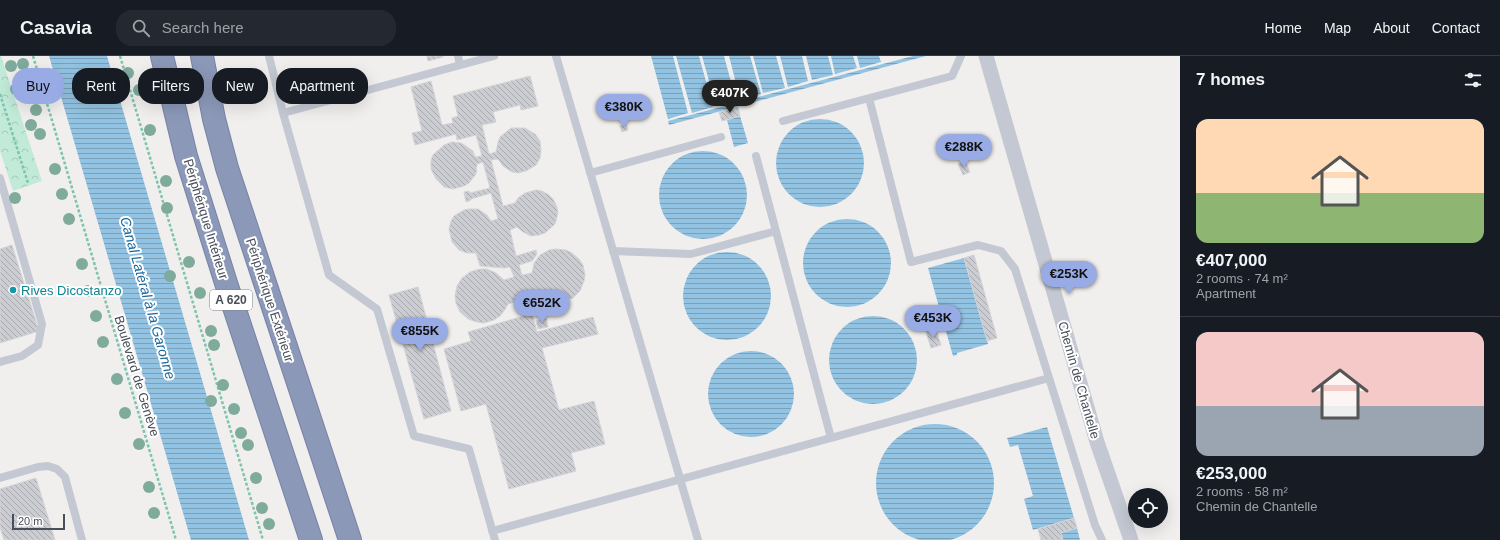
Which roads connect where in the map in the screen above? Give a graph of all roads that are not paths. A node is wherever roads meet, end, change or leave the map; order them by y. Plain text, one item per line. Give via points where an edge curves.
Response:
1 (162, 56) edge
2 (202, 56) edge
3 (270, 56) edge
4 (458, 56) edge
5 (494, 56) edge
6 (556, 56) edge
7 (961, 56) edge
8 (986, 56) edge
9 (460, 65) junction
10 (869, 98) junction
11 (283, 113) junction
12 (783, 121) dead end
13 (721, 137) dead end
14 (756, 156) dead end
15 (590, 173) junction
16 (0, 178) edge
17 (776, 231) junction
18 (613, 251) junction
19 (0, 362) edge
20 (1049, 378) junction
21 (831, 438) junction
22 (0, 478) edge
23 (680, 480) junction
24 (492, 531) junction
25 (82, 540) edge
26 (311, 540) edge
27 (350, 540) edge
28 (495, 540) edge
29 (698, 540) edge
30 (1102, 540) edge
31 (1131, 540) edge

1 - 26 highway, Périphérique Intérieur / A 620 via 186,156
2 - 27 highway, Périphérique Extérieur / A 620 via 214,119 227,168
3 - 11 lane
4 - 9 lane
5 - 9 lane
6 - 15 lane
7 - 10 lane via 952,76
8 - 31 street, Chemin de Chantelle via 1097,442
9 - 11 lane
10 - 12 lane
10 - 20 lane via 911,262 978,245 1001,251 1015,269
11 - 24 lane via 329,275 377,309 414,436 469,449
13 - 15 lane
14 - 17 lane
15 - 18 lane
16 - 19 lane via 42,324 38,345 22,356
17 - 18 lane via 691,254
17 - 21 lane
18 - 23 lane
20 - 21 lane
20 - 30 lane
21 - 23 lane
22 - 25 lane via 38,467 48,466 57,469 65,477
23 - 24 lane
23 - 29 lane
24 - 28 lane

